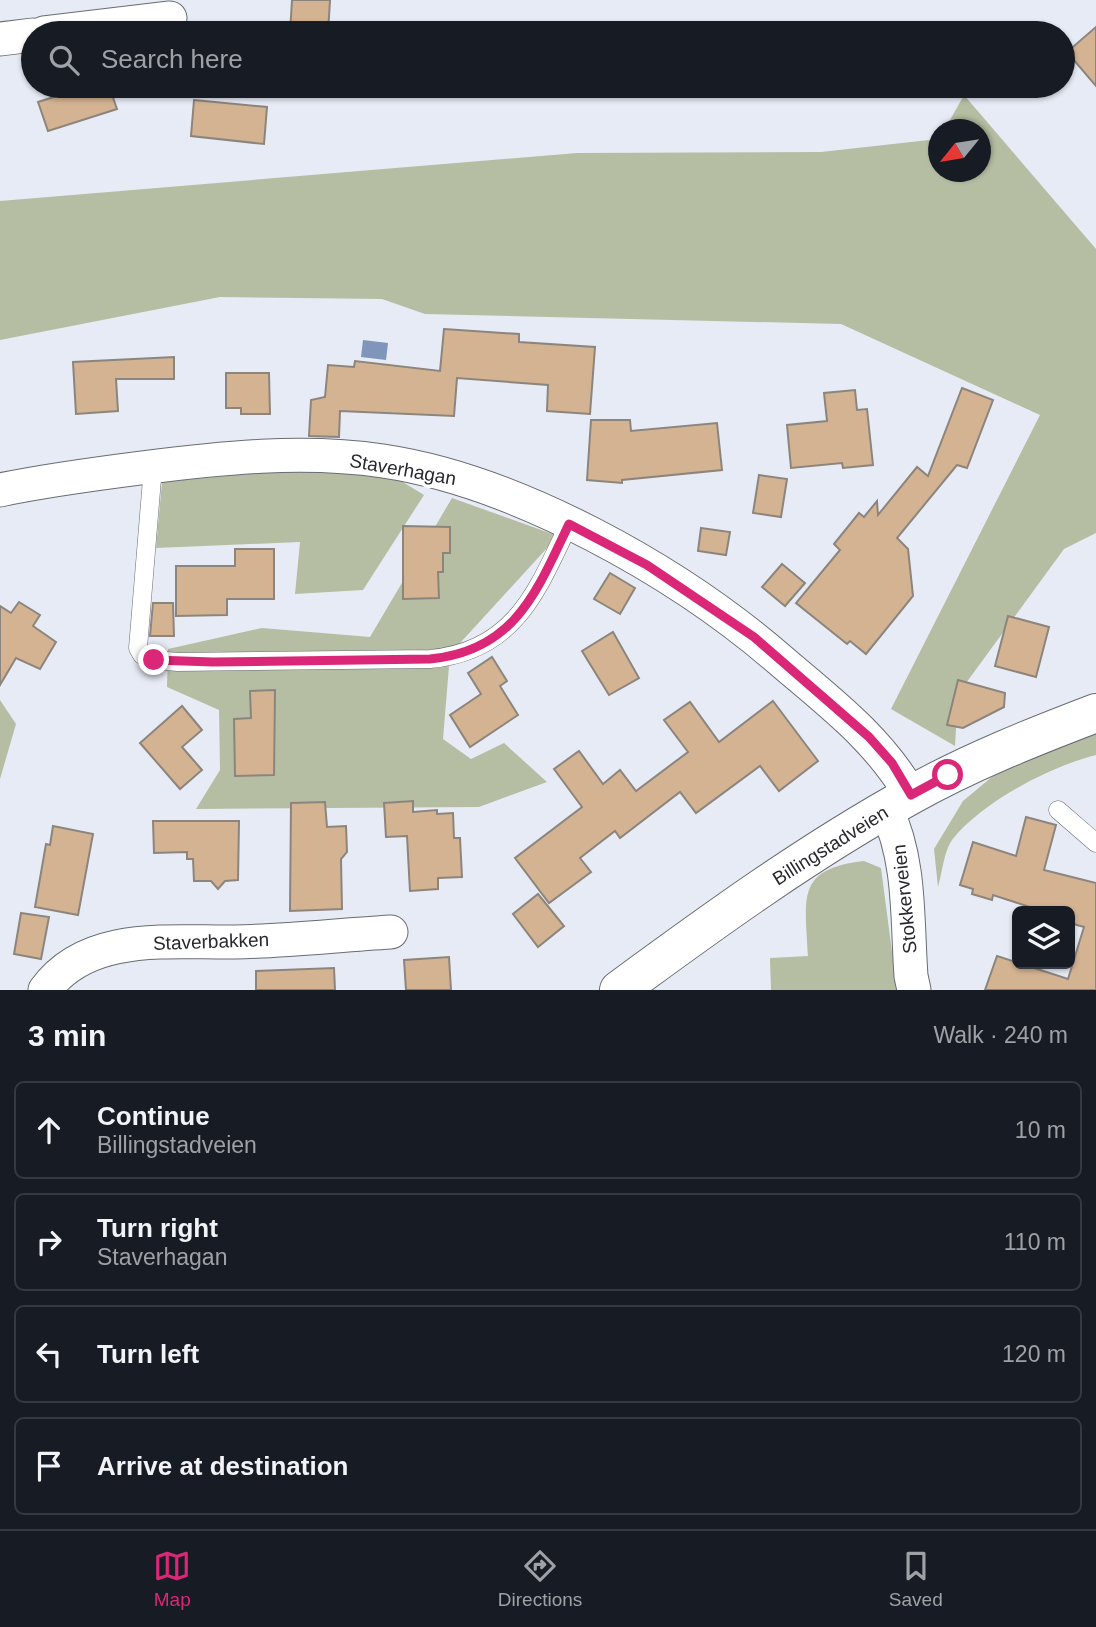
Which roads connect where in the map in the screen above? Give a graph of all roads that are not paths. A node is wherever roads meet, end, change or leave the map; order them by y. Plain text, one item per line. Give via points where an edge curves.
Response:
1 (170, 18) dead end
2 (145, 21) edge
3 (21, 36) edge
4 (0, 39) edge
5 (153, 467) junction
6 (0, 490) edge
7 (569, 524) junction
8 (1096, 713) edge
9 (898, 802) junction
10 (1058, 810) dead end
11 (1096, 843) edge
12 (391, 932) dead end
13 (45, 990) edge
14 (619, 990) edge
15 (914, 990) edge

1 - 2 street
3 - 4 street
5 - 6 street, Staverhagan
5 - 7 street, Staverhagan via 248,456 382,461 443,473
5 - 7 lane via 138,648 154,660 430,659 458,654 522,614
7 - 9 street, Staverhagan via 647,565 754,637 869,737 892,763
8 - 9 main road, Billingstadveien via 1008,748
9 - 14 main road, Billingstadveien via 732,907
9 - 15 street, Stokkerveien via 896,830 903,860
10 - 11 lane
12 - 13 street, Staverbakken via 236,942 157,941 110,948 67,966

